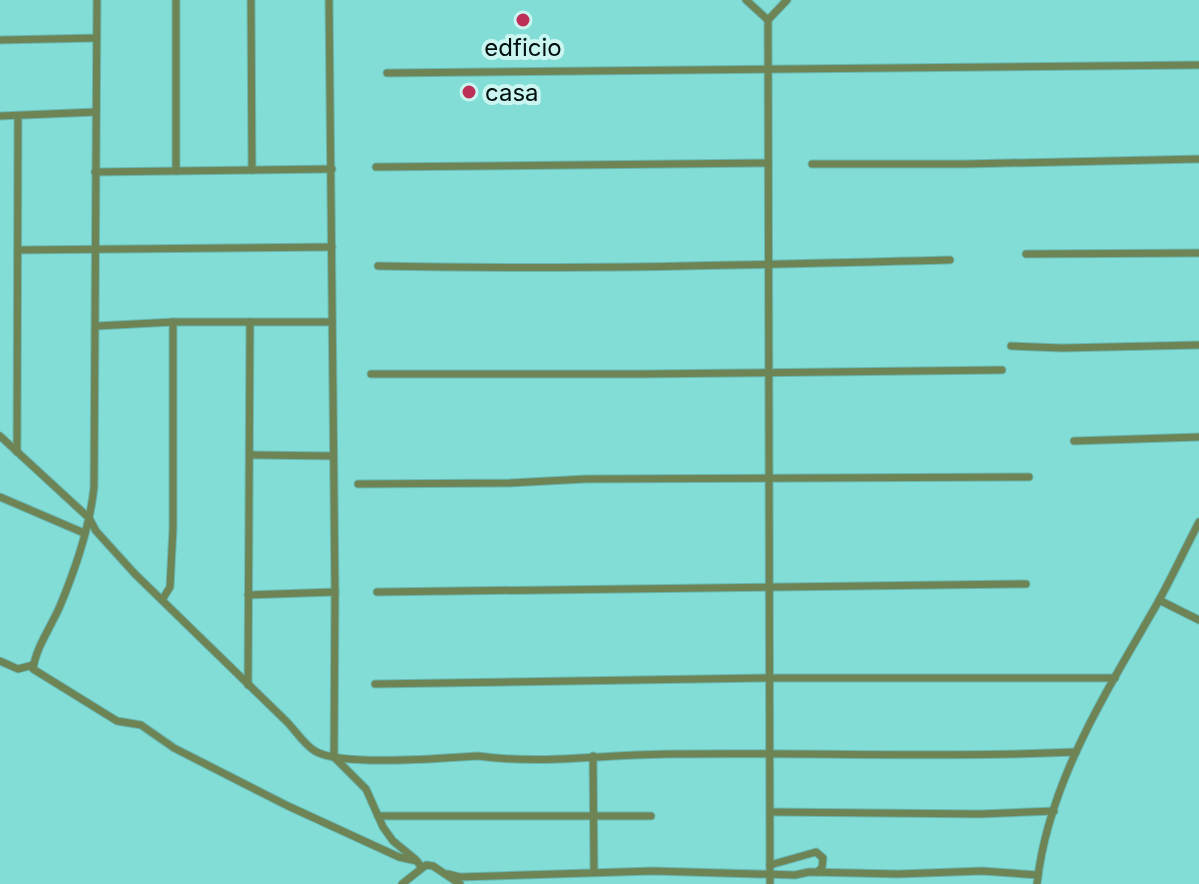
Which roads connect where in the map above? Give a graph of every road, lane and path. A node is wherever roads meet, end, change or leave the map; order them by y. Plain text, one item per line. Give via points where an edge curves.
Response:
1 (97, 0) edge
2 (176, 0) edge
3 (251, 0) edge
4 (329, 0) edge
5 (746, 0) edge
6 (787, 0) edge
7 (768, 20) junction
8 (96, 38) junction
9 (0, 40) edge
10 (1199, 65) edge
11 (767, 70) junction
12 (387, 73) dead end
13 (96, 112) junction
14 (0, 116) edge
15 (18, 116) junction
16 (1199, 159) edge
17 (768, 163) junction
18 (812, 164) dead end
19 (376, 167) dead end
20 (332, 169) junction
21 (252, 170) junction
22 (176, 171) junction
23 (95, 172) junction
24 (332, 247) junction
25 (18, 250) junction
26 (96, 250) junction
27 (1199, 253) edge
28 (1026, 254) dead end
29 (950, 260) dead end
30 (767, 265) junction
31 (378, 266) dead end
32 (173, 322) junction
33 (250, 322) junction
34 (332, 322) junction
35 (97, 326) junction
36 (1199, 345) edge
37 (1011, 346) dead end
38 (1002, 370) dead end
39 (768, 372) junction
40 (371, 374) dead end
41 (0, 436) edge
42 (1199, 437) edge
43 (1074, 441) dead end
44 (17, 452) junction
45 (250, 455) junction
46 (333, 456) junction
47 (1029, 477) dead end
48 (769, 478) junction
49 (358, 484) dead end
50 (0, 497) edge
51 (89, 518) junction
52 (1199, 522) edge
53 (84, 533) junction
54 (1026, 584) dead end
55 (770, 585) junction
56 (335, 592) junction
57 (377, 592) dead end
58 (248, 595) junction
59 (162, 600) junction
60 (1159, 600) junction
61 (1199, 620) edge
62 (0, 661) edge
63 (33, 665) junction
64 (770, 678) junction
65 (1115, 678) junction
66 (375, 684) dead end
67 (248, 685) junction
68 (1076, 752) junction
69 (771, 753) junction
70 (593, 756) junction
71 (334, 757) junction
72 (1054, 811) junction
73 (771, 812) junction
74 (378, 816) junction
75 (651, 816) dead end
76 (592, 817) junction
77 (419, 864) junction
78 (770, 869) junction
79 (594, 872) junction
80 (622, 872) junction
81 (817, 872) junction
82 (1038, 880) edge
83 (454, 881) edge
84 (402, 884) edge
85 (622, 884) edge
86 (770, 884) edge

1 - 8 street
2 - 22 street
3 - 21 street
4 - 20 street
5 - 7 street
6 - 7 street
7 - 11 street
8 - 9 street
8 - 13 street
10 - 11 street
11 - 12 street
11 - 17 street
13 - 15 street
13 - 23 street
14 - 15 street
15 - 25 street
16 - 18 street
17 - 19 street
17 - 30 street
20 - 21 street
20 - 24 street
21 - 22 street
22 - 23 street
23 - 26 street
24 - 26 street
24 - 34 street
25 - 26 street
25 - 44 street
26 - 35 street
27 - 28 street
29 - 30 street
30 - 31 street
30 - 39 street
32 - 33 street
32 - 35 street
32 - 59 street via 174,498 170,587
33 - 34 street
33 - 45 street
34 - 46 street
35 - 51 street
36 - 37 street
38 - 39 street
39 - 40 street
39 - 48 street
41 - 44 street
42 - 43 street
44 - 51 street
45 - 46 street
45 - 58 street
46 - 56 street
47 - 48 street
48 - 49 street
48 - 55 street
50 - 53 street
51 - 53 street
51 - 59 street
52 - 60 street
53 - 63 street
54 - 55 street
55 - 57 street
55 - 64 street
56 - 58 street
56 - 71 street
58 - 67 street
59 - 67 street
60 - 61 street
60 - 65 street
62 - 63 street via 18,669
63 - 77 street via 117,721 141,725 174,748 301,813
64 - 65 street
64 - 66 street
64 - 69 street
65 - 68 street
67 - 71 street via 313,750
68 - 69 street
68 - 72 street
69 - 70 street
69 - 73 street
70 - 71 street
70 - 76 street
71 - 74 street via 366,789
72 - 73 street
72 - 82 street
73 - 78 street
74 - 76 street
74 - 77 street via 393,841
75 - 76 street
76 - 79 street
77 - 83 street
77 - 84 street
78 - 80 street
78 - 81 street via 795,875
78 - 81 street via 816,852 823,858
78 - 86 street
79 - 80 street
79 - 83 street
80 - 85 street
81 - 82 street via 982,871

